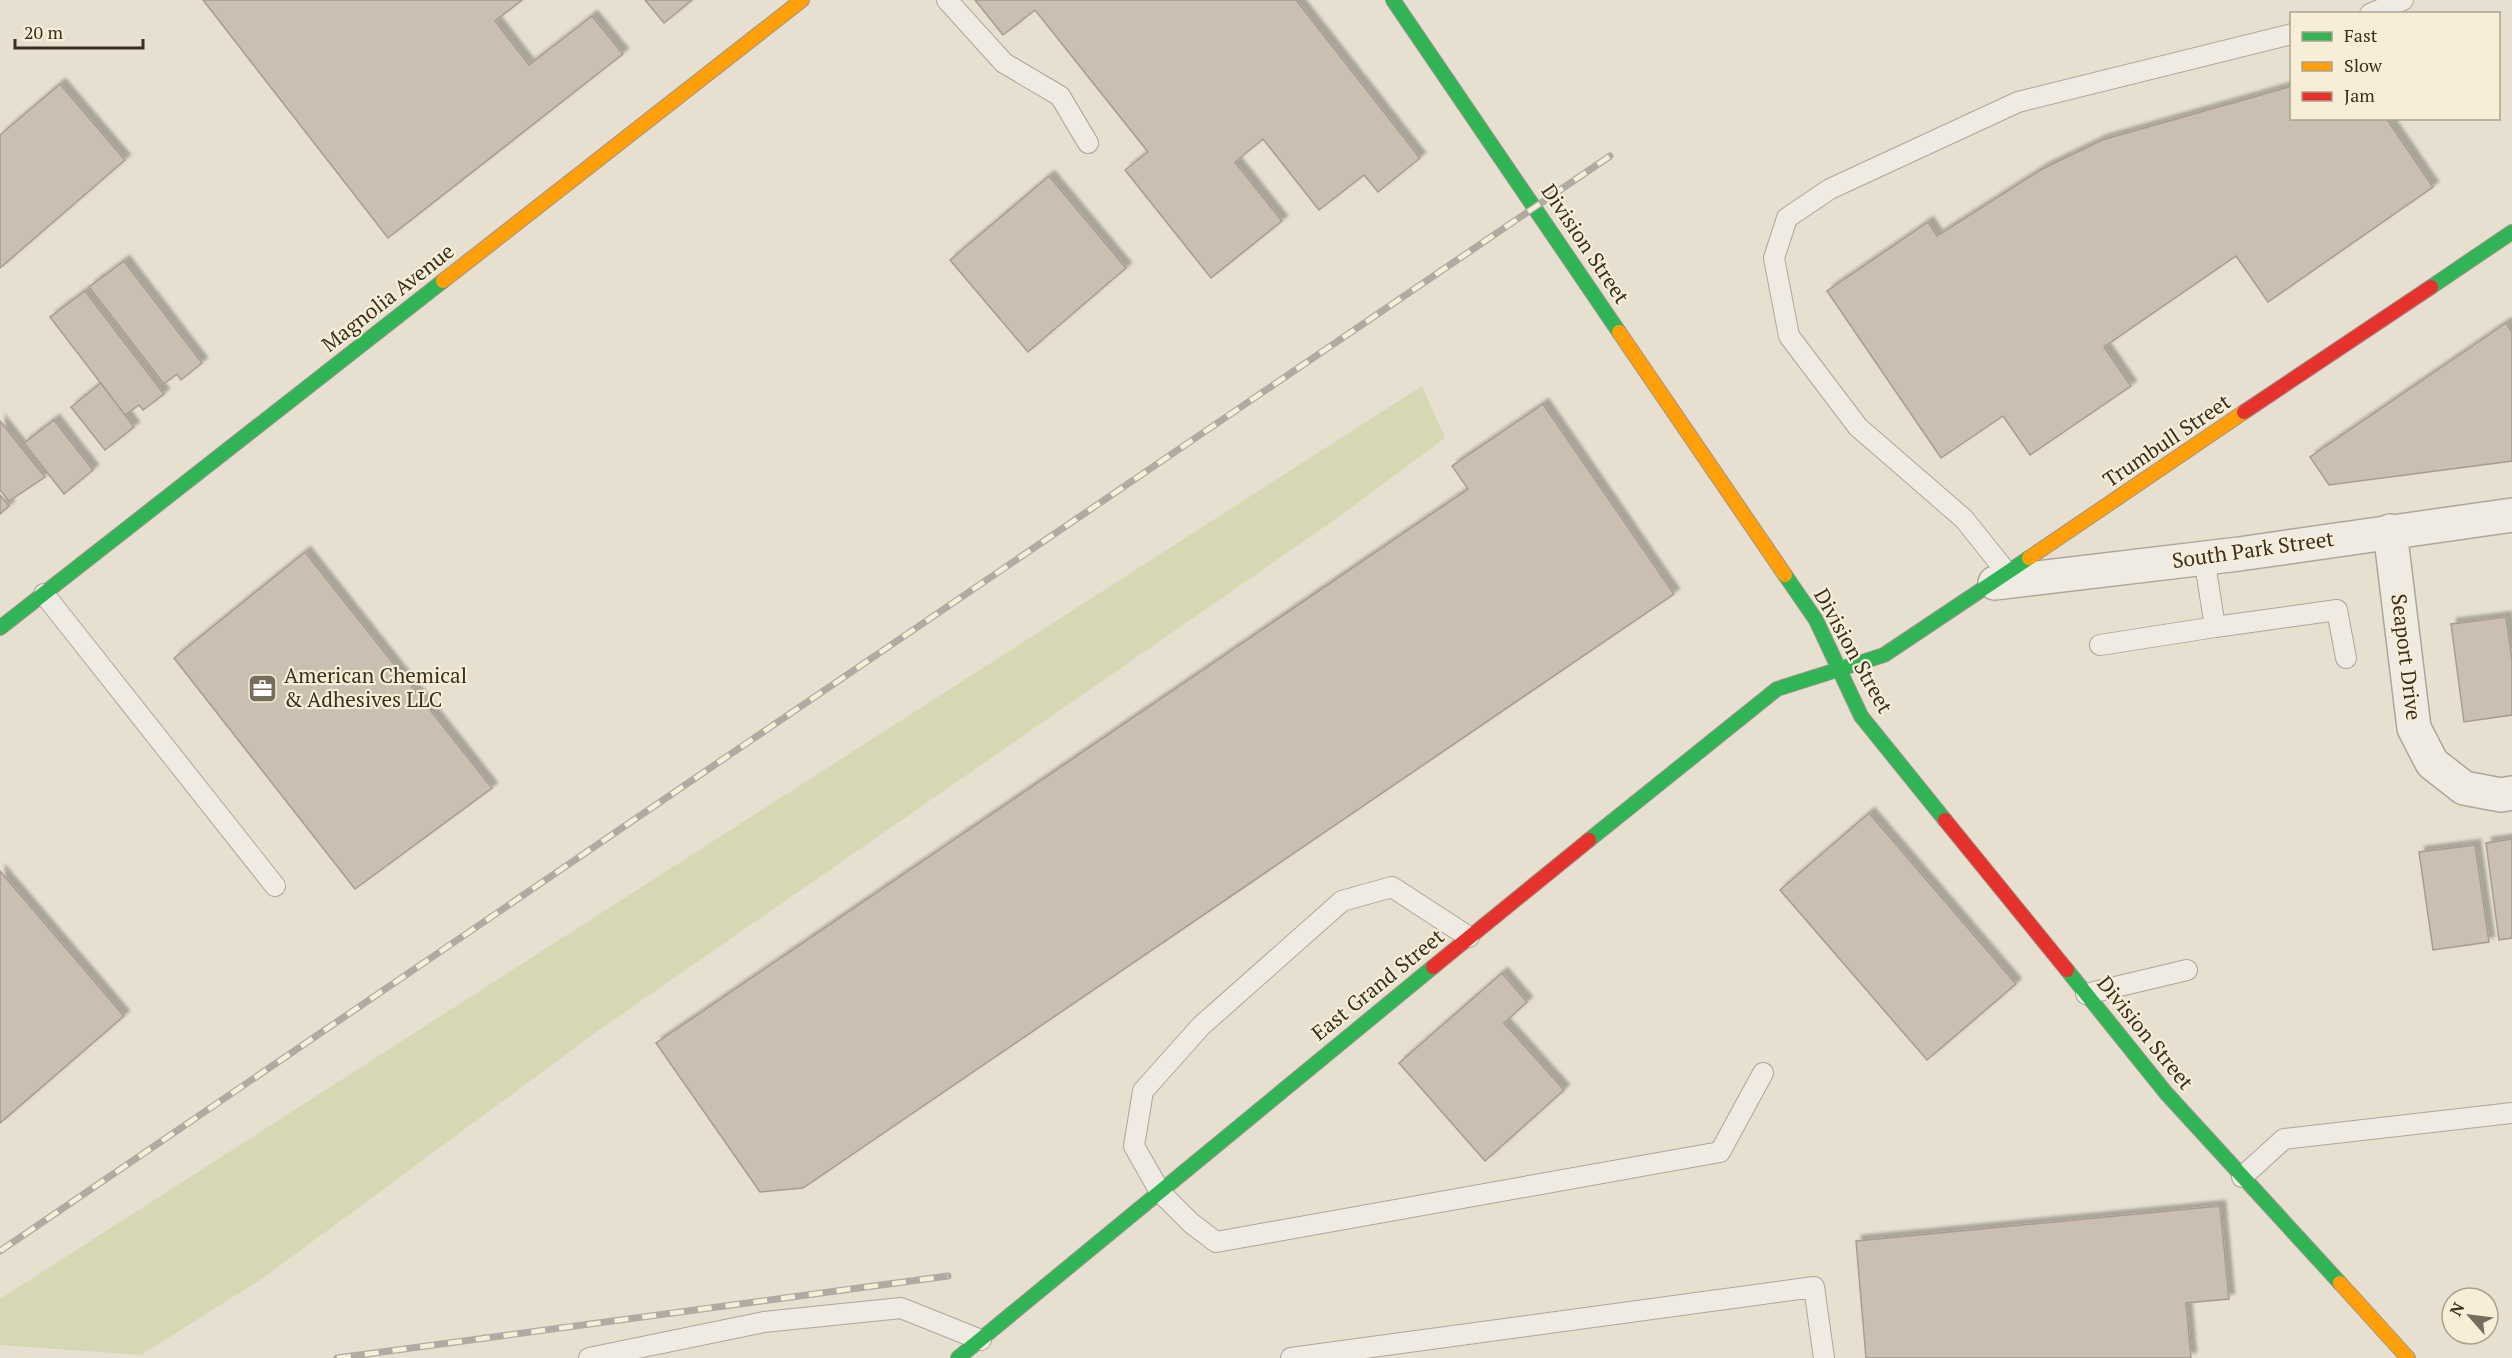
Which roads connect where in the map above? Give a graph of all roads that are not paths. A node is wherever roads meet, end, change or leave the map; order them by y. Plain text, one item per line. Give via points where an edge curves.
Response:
1 (802, 0) edge
2 (947, 0) edge
3 (1393, 0) edge
4 (2403, 0) edge
5 (2375, 12) edge
6 (2290, 34) edge
7 (1088, 143) dead end
8 (2512, 232) edge
9 (2512, 515) edge
10 (2390, 531) junction
11 (2204, 557) junction
12 (2001, 578) junction
13 (44, 594) junction
14 (2215, 627) junction
15 (0, 628) edge
16 (2100, 645) dead end
17 (2346, 658) dead end
18 (1838, 669) junction
19 (2512, 793) edge
20 (275, 886) dead end
21 (1469, 938) junction
22 (2187, 970) dead end
23 (2086, 994) junction
24 (1763, 1073) dead end
25 (2512, 1113) edge
26 (2242, 1177) junction
27 (1160, 1192) junction
28 (981, 1340) junction
29 (2402, 1356) edge
30 (589, 1358) edge
31 (958, 1358) edge
32 (1291, 1358) edge
33 (1824, 1358) edge

1 - 13 street, Magnolia Avenue
2 - 7 lane via 1004,63 1060,96
3 - 18 street, Division Street via 1816,620
4 - 5 lane
6 - 12 lane via 2018,102 1830,189 1787,218 1774,258 1789,336 1858,427 1964,519
8 - 12 street, Trumbull Street
9 - 10 street, South Park Street
10 - 11 street, South Park Street
10 - 19 street, Seaport Drive via 2414,728 2432,763 2464,788 2500,795
11 - 12 street, South Park Street
11 - 14 lane
12 - 18 street, Trumbull Street via 1884,655
13 - 15 street, Magnolia Avenue
13 - 20 lane
14 - 16 lane
14 - 17 lane via 2337,610
18 - 21 street, East Grand Street via 1777,690
18 - 23 street, Division Street via 1861,716
21 - 27 street, East Grand Street
21 - 27 lane via 1392,887 1342,901 1201,1026 1143,1091 1134,1146
22 - 23 lane
23 - 26 street, Division Street via 2166,1093
24 - 27 lane via 1720,1152 1215,1242
25 - 26 lane via 2284,1139
26 - 29 street, Division Street
27 - 28 street, East Grand Street
28 - 30 lane via 901,1308 764,1322
28 - 31 street, East Grand Street
32 - 33 lane via 1814,1287

